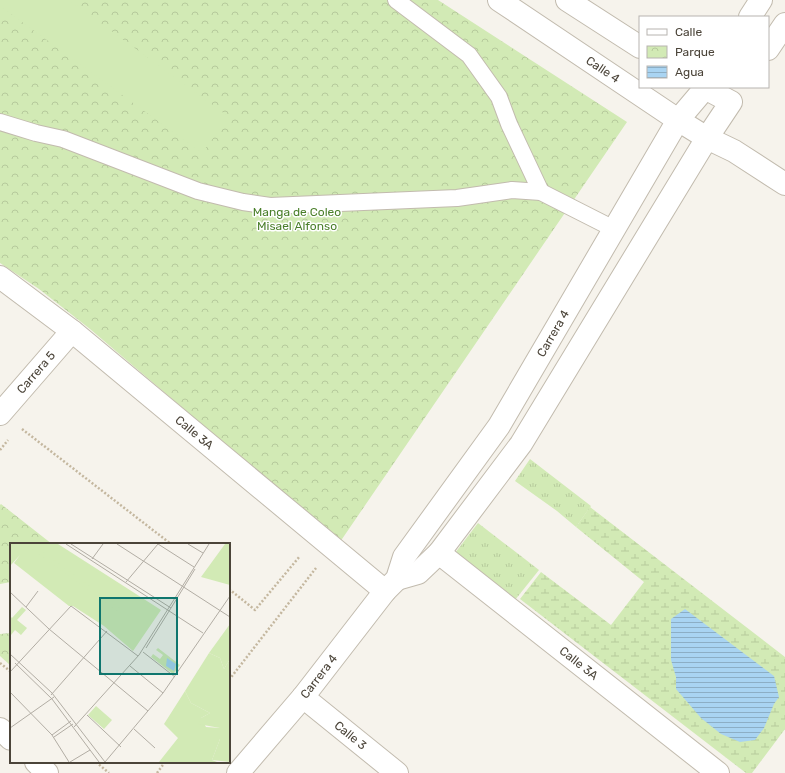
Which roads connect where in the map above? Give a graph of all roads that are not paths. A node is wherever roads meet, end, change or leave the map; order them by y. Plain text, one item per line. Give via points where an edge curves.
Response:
1 (396, 0) edge
2 (499, 0) edge
3 (567, 0) edge
4 (761, 0) edge
5 (751, 16) edge
6 (785, 24) edge
7 (639, 46) edge
8 (769, 48) edge
9 (705, 88) edge
10 (736, 94) edge
11 (678, 120) junction
12 (0, 122) edge
13 (707, 138) junction
14 (785, 184) edge
15 (541, 192) junction
16 (614, 230) junction
17 (0, 277) edge
18 (72, 332) junction
19 (0, 414) edge
20 (439, 553) junction
21 (391, 585) junction
22 (303, 697) junction
23 (0, 729) edge
24 (10, 738) edge
25 (37, 763) edge
26 (47, 773) edge
27 (238, 773) edge
28 (397, 773) edge
29 (718, 773) edge

1 - 15 lane via 469,55 498,97
2 - 11 street, Calle 4
3 - 7 street
4 - 5 street
6 - 8 street
9 - 10 street
9 - 11 street, Carrera 4
10 - 13 street
11 - 13 street, Calle 4
11 - 16 street, Carrera 4
12 - 15 lane via 63,139 198,191 270,206 457,198 512,190
13 - 14 street, Calle 4 via 734,151
13 - 20 street via 522,444
15 - 16 lane
16 - 21 street, Carrera 4 via 498,426 404,557
17 - 18 street, Calle 3A
18 - 19 street, Carrera 5
18 - 21 street, Calle 3A
20 - 21 street via 418,573
20 - 29 street, Calle 3A
21 - 22 street, Carrera 4
22 - 27 street, Carrera 4
22 - 28 street, Calle 3
23 - 24 street
25 - 26 street

